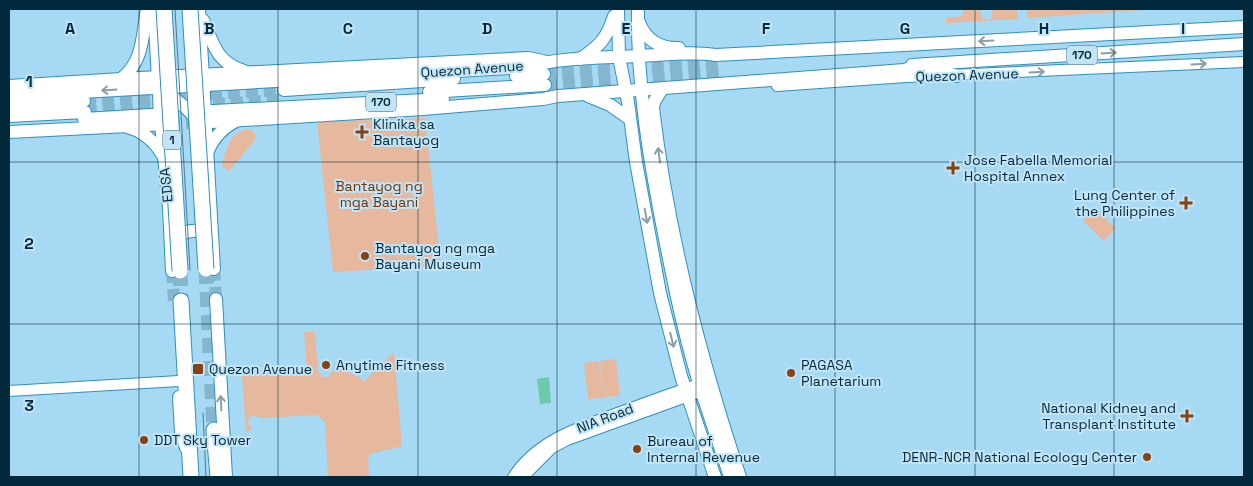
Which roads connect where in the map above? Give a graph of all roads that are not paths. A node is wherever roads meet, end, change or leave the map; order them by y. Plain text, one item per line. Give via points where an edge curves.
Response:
1 (147, 9) edge
2 (154, 9) edge
3 (159, 9) edge
4 (164, 9) edge
5 (196, 9) edge
6 (618, 9) edge
7 (638, 10) edge
8 (1244, 27) edge
9 (939, 44) junction
10 (1244, 44) edge
11 (716, 46) junction
12 (702, 52) junction
13 (638, 56) junction
14 (618, 57) junction
15 (579, 60) junction
16 (1244, 62) edge
17 (920, 65) junction
18 (249, 73) junction
19 (545, 73) junction
20 (957, 76) junction
21 (913, 78) junction
22 (122, 79) junction
23 (203, 80) junction
24 (161, 82) junction
25 (9, 86) edge
26 (691, 87) junction
27 (662, 89) junction
28 (641, 90) junction
29 (626, 92) junction
30 (284, 95) tunnel mouth
31 (580, 95) junction
32 (9, 96) edge
33 (558, 96) junction
34 (9, 105) edge
35 (9, 116) edge
36 (200, 118) junction
37 (164, 119) junction
38 (630, 119) junction
39 (238, 120) junction
40 (9, 124) edge
41 (120, 126) junction
42 (9, 132) edge
43 (207, 153) junction
44 (163, 154) junction
45 (212, 234) junction
46 (171, 244) junction
47 (210, 269) joint
48 (176, 271) joint
49 (216, 299) tunnel mouth
50 (177, 301) joint
51 (178, 381) junction
52 (706, 386) junction
53 (9, 391) edge
54 (687, 392) junction
55 (214, 430) tunnel mouth
56 (191, 470) edge
57 (218, 477) edge
58 (226, 477) edge
59 (513, 477) edge
60 (523, 477) edge
61 (715, 477) edge
62 (730, 477) edge
63 (740, 477) edge

1 - 22 main road via 138,59
2 - 24 main road, EDSA / 1
3 - 24 main road
4 - 48 highway, EDSA / 1, bridge
5 - 18 main road via 221,58
5 - 23 main road, 1
5 - 47 highway, 1, bridge
6 - 14 main road
6 - 15 main road via 605,38
7 - 11 main road via 643,32 656,44 670,48
7 - 13 main road
8 -> 9 main road, Quezon Avenue / 170
9 - 11 main road, Quezon Avenue / 170 via 899,38
9 - 12 main road, Quezon Avenue / 170 via 716,55
9 - 17 main road, Quezon Avenue / 170 via 899,53 722,68
17 -> 10 main road, Quezon Avenue / 170
11 - 12 main road, Quezon Avenue / 170
12 - 13 main road, Quezon Avenue / 170
13 - 14 main road, Quezon Avenue / 170
13 - 28 main road
14 - 15 main road, Quezon Avenue / 170
14 - 29 main road
15 - 19 main road, Quezon Avenue / 170
20 -> 16 street, Quezon Avenue / 170
17 - 20 main road
17 - 21 main road
17 - 26 main road, Quezon Avenue / 170 via 904,70
18 - 19 main road, Quezon Avenue / 170 via 528,58
18 - 23 main road, Quezon Avenue / 170
19 - 23 main road, Quezon Avenue / 170 via 527,67
19 - 30 main road, Quezon Avenue / 170
20 - 21 street, Quezon Avenue / 170
21 - 26 street, Quezon Avenue / 170
22 - 24 main road, Quezon Avenue / 170
22 - 25 main road, Quezon Avenue / 170
23 - 24 main road, Quezon Avenue / 170
23 - 36 main road, 1
24 -> 32 main road, Quezon Avenue / 170
24 - 36 main road
24 - 37 main road, EDSA / 1
26 - 27 main road, Quezon Avenue / 170
27 - 28 main road, Quezon Avenue / 170
52 -> 27 main road via 666,198 653,108
28 - 29 main road, Quezon Avenue / 170
28 - 52 main road via 650,160 675,289
29 - 31 main road, Quezon Avenue / 170
29 - 38 main road
31 - 33 main road, Quezon Avenue / 170
31 - 38 main road via 610,105
33 - 36 main road, Quezon Avenue / 170 via 542,94
33 - 39 main road, Quezon Avenue / 170 via 423,109
34 - 35 main road via 84,107
36 - 39 main road, Quezon Avenue / 170
36 - 43 main road, 1
36 - 45 main road via 204,214
37 - 40 main road
37 - 41 main road
37 - 44 main road, EDSA / 1
38 -> 54 main road via 660,293
39 - 43 main road via 221,131
41 - 42 main road
41 - 44 main road via 145,135
43 - 45 main road, 1
44 - 46 main road, EDSA / 1
45 - 46 main road via 190,230
45 - 47 main road, 1
46 - 48 main road, EDSA / 1
58 -> 49 main road
50 - 51 main road
50 - 56 highway
51 - 53 street
51 - 56 main road via 181,432
52 - 54 street, NIA Road
52 - 62 main road
52 - 63 main road
54 - 59 street, NIA Road via 567,432 534,453
54 - 60 street, NIA Road via 567,440 552,448
54 - 61 main road
55 - 57 highway

